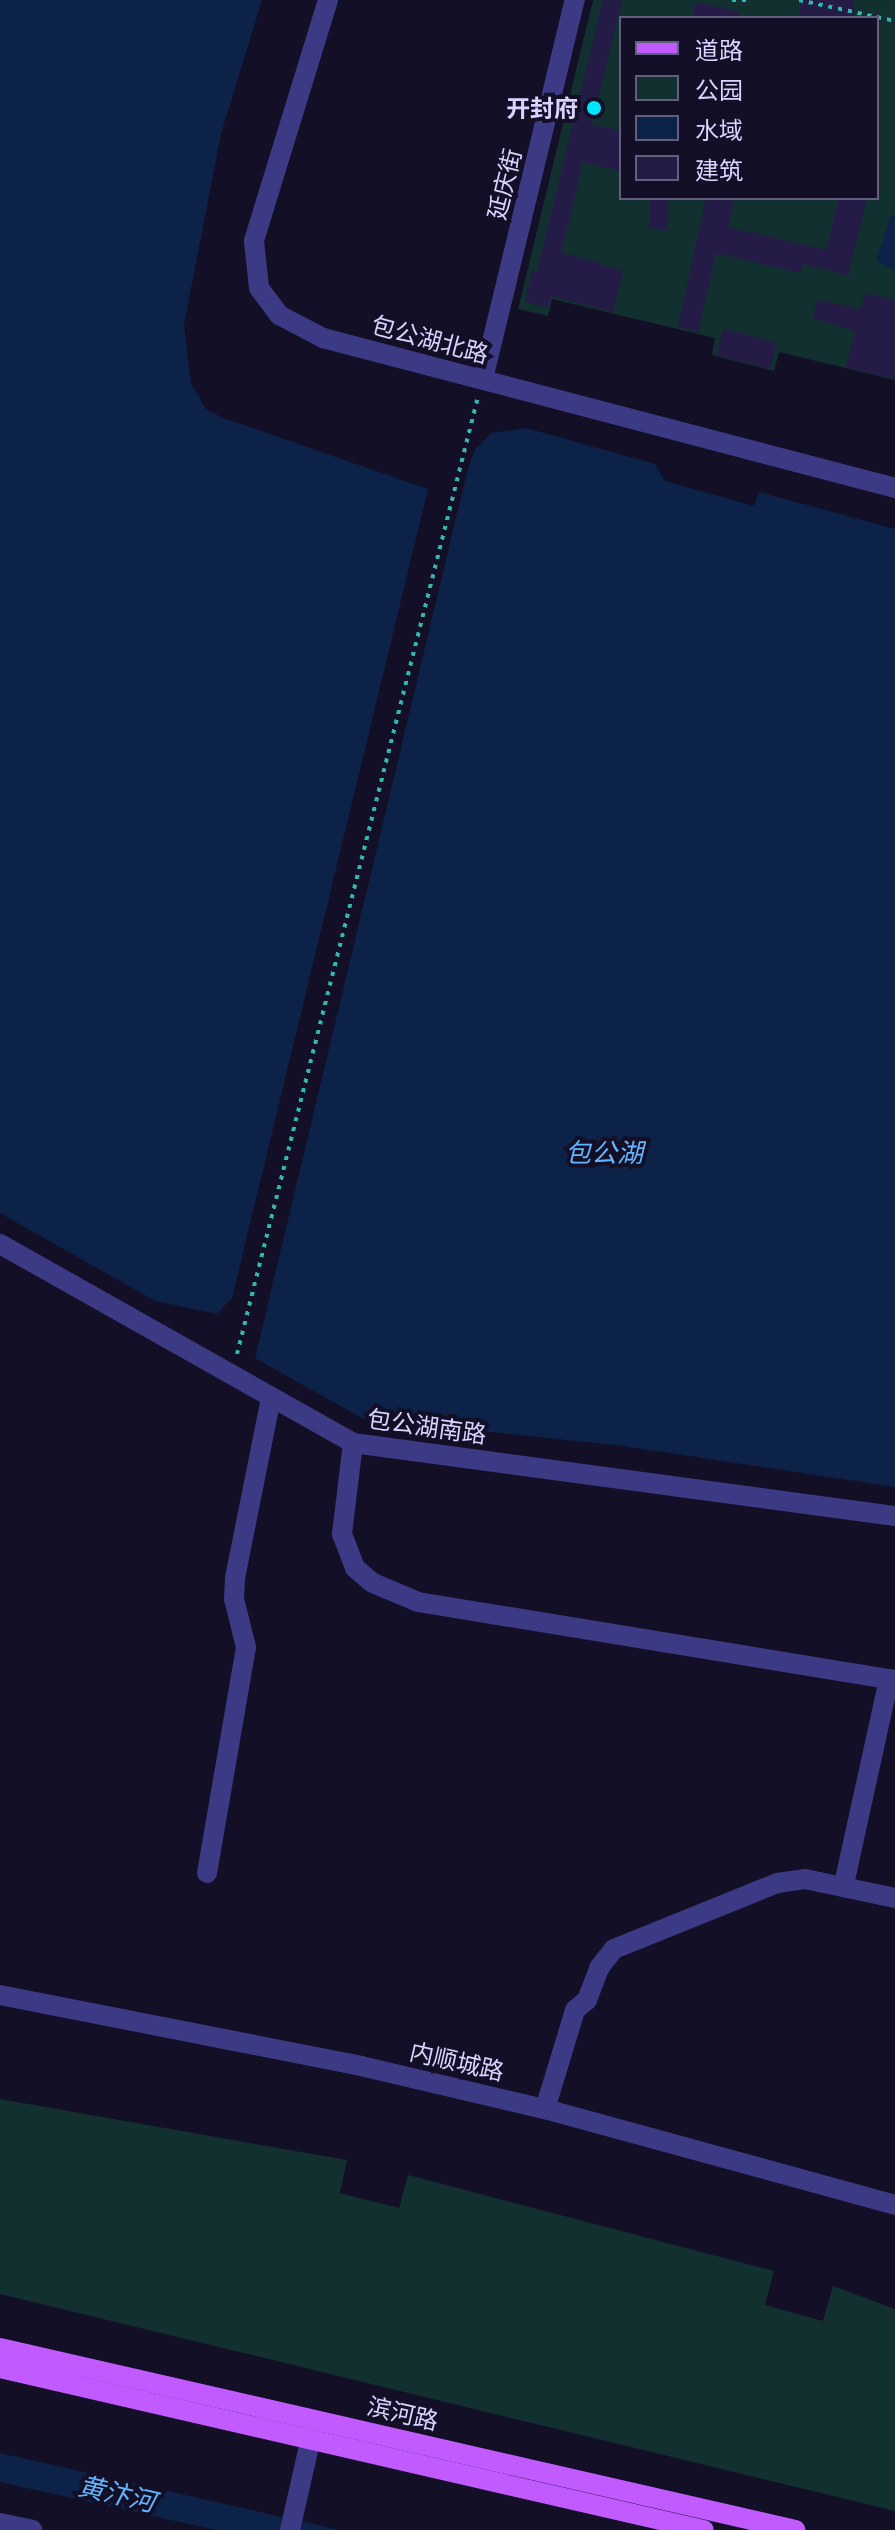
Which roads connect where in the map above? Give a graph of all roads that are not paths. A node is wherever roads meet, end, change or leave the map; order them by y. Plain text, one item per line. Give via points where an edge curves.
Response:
1 (328, 0) edge
2 (575, 0) edge
3 (483, 379) junction
4 (895, 488) edge
5 (0, 1244) edge
6 (271, 1398) junction
7 (353, 1443) junction
8 (895, 1516) edge
9 (892, 1679) edge
10 (207, 1873) dead end
11 (844, 1884) junction
12 (895, 1898) edge
13 (0, 1995) edge
14 (545, 2109) junction
15 (895, 2205) edge
16 (0, 2348) edge
17 (0, 2368) edge
18 (313, 2430) junction
19 (0, 2523) edge
20 (32, 2530) edge
21 (290, 2530) edge
22 (704, 2530) edge
23 (795, 2530) edge

1 - 3 street, 包公湖北路 via 258,222 253,254 259,288 279,315 309,332
2 - 3 street, 延庆街
3 - 4 street, 包公湖北路
5 - 6 street, 包公湖南路
6 - 7 street, 包公湖南路
6 - 10 street via 235,1578 234,1599 246,1647
7 - 8 street, 包公湖南路
7 - 9 street via 342,1534 355,1568 373,1583 418,1602
9 - 11 street
11 - 12 street
11 - 14 street via 805,1879 777,1883 614,1949 599,1968 587,2000 575,2010
13 - 14 street, 内顺城路 via 361,2066
14 - 15 street, 内顺城路
16 - 18 main road, 滨河路
17 - 18 main road, 滨河路
18 - 21 street
18 - 22 main road, 滨河路
18 - 23 main road, 滨河路
19 - 20 street

